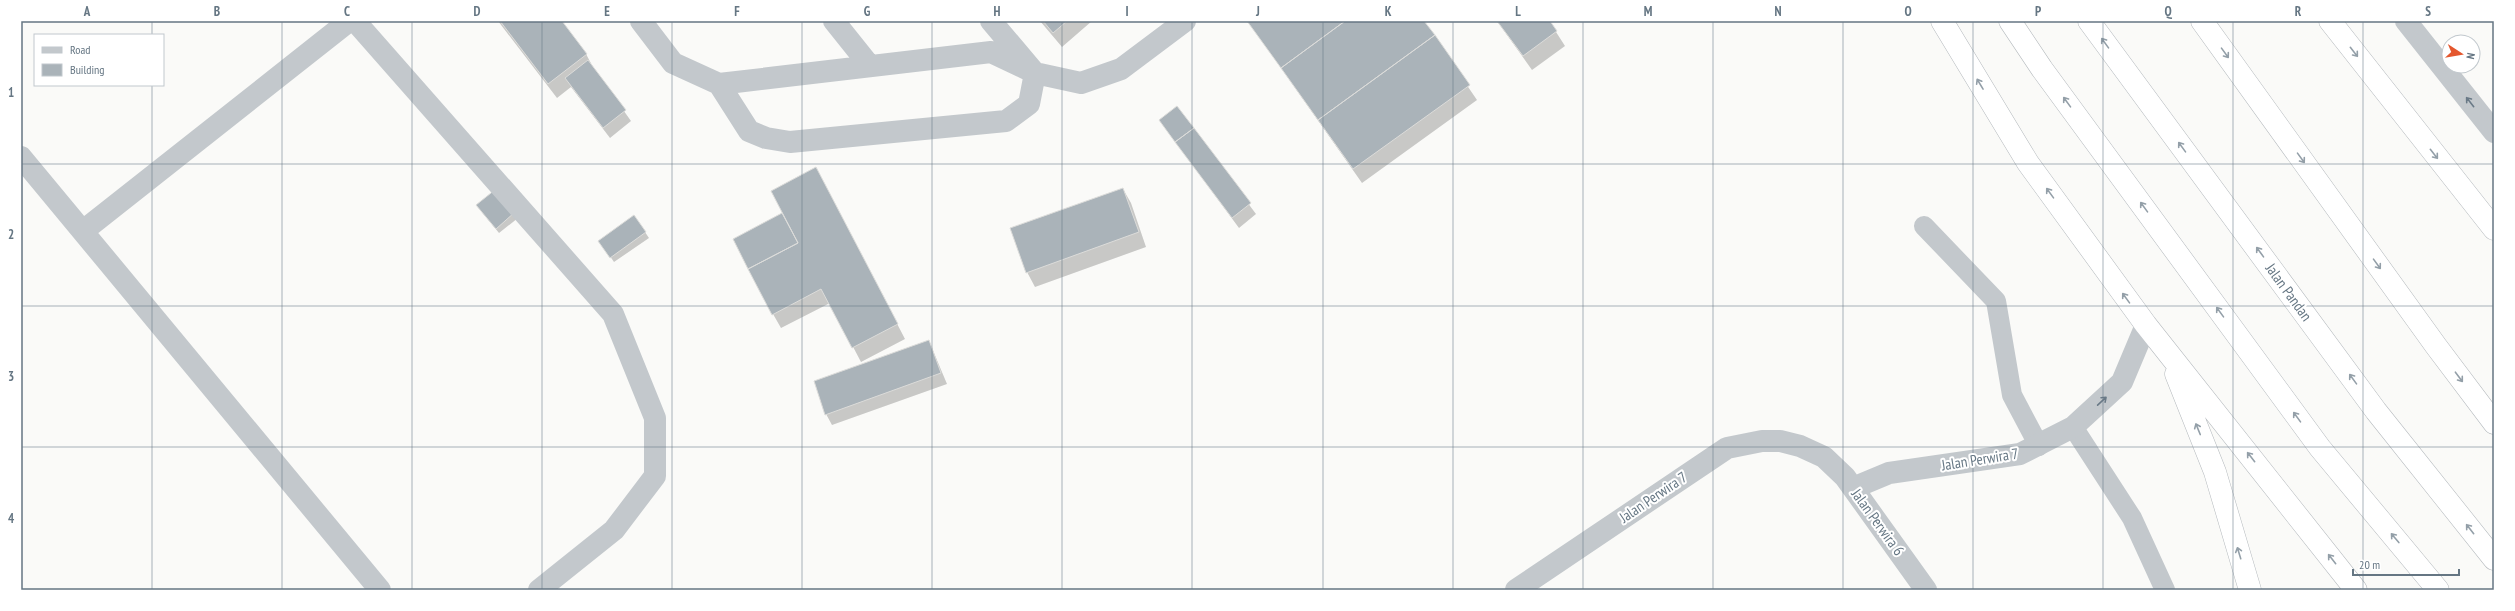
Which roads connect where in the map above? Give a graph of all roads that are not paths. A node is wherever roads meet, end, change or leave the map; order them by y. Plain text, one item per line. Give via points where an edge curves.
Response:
1 (349, 21) edge
2 (355, 21) edge
3 (641, 21) edge
4 (834, 21) edge
5 (991, 21) edge
6 (1185, 21) edge
7 (1942, 21) edge
8 (2010, 21) edge
9 (2089, 21) edge
10 (2202, 21) edge
11 (2330, 21) edge
12 (2406, 21) edge
13 (870, 66) junction
14 (1035, 73) junction
15 (719, 84) junction
16 (2494, 132) edge
17 (21, 157) edge
18 (1924, 226) dead end
19 (2494, 229) edge
20 (83, 231) junction
21 (2146, 325) junction
22 (2167, 352) junction
23 (2494, 423) edge
24 (2073, 427) junction
25 (2039, 446) junction
26 (1824, 457) joint
27 (1853, 488) junction
28 (2494, 560) edge
29 (380, 590) edge
30 (539, 590) edge
31 (1516, 590) edge
32 (1926, 590) edge
33 (2164, 590) edge
34 (2250, 590) edge
35 (2356, 590) edge
36 (2438, 590) edge

1 - 20 street
2 - 30 street via 613,314 655,418 654,476 614,530
3 - 15 street via 674,62
4 - 13 street
5 - 14 street
6 - 14 street via 1121,69 1081,83
21 -> 7 highway via 2028,163
36 -> 8 highway via 2320,448 2042,69
28 -> 9 highway, Jalan Pandan via 2376,411
10 -> 23 highway
11 -> 19 highway
16 -> 12 street
13 - 14 street via 991,52
13 - 15 street
14 - 15 street via 1028,104 1006,121 790,142 766,138 749,131
17 - 20 street
18 - 25 lane via 1996,301 2012,395
20 - 29 street
21 - 22 highway
24 -> 21 street, Jalan Perwira 7 via 2122,382
34 -> 22 highway via 2215,472
35 -> 22 highway
24 - 25 street, Jalan Perwira 7
24 - 33 lane via 2132,518
25 - 27 street, Jalan Perwira 7 via 2020,454 1890,473
26 - 27 street, Jalan Perwira 6
26 - 31 street, Jalan Perwira 7 via 1800,446 1780,441 1762,441 1727,448
27 - 32 street, Jalan Perwira 6

